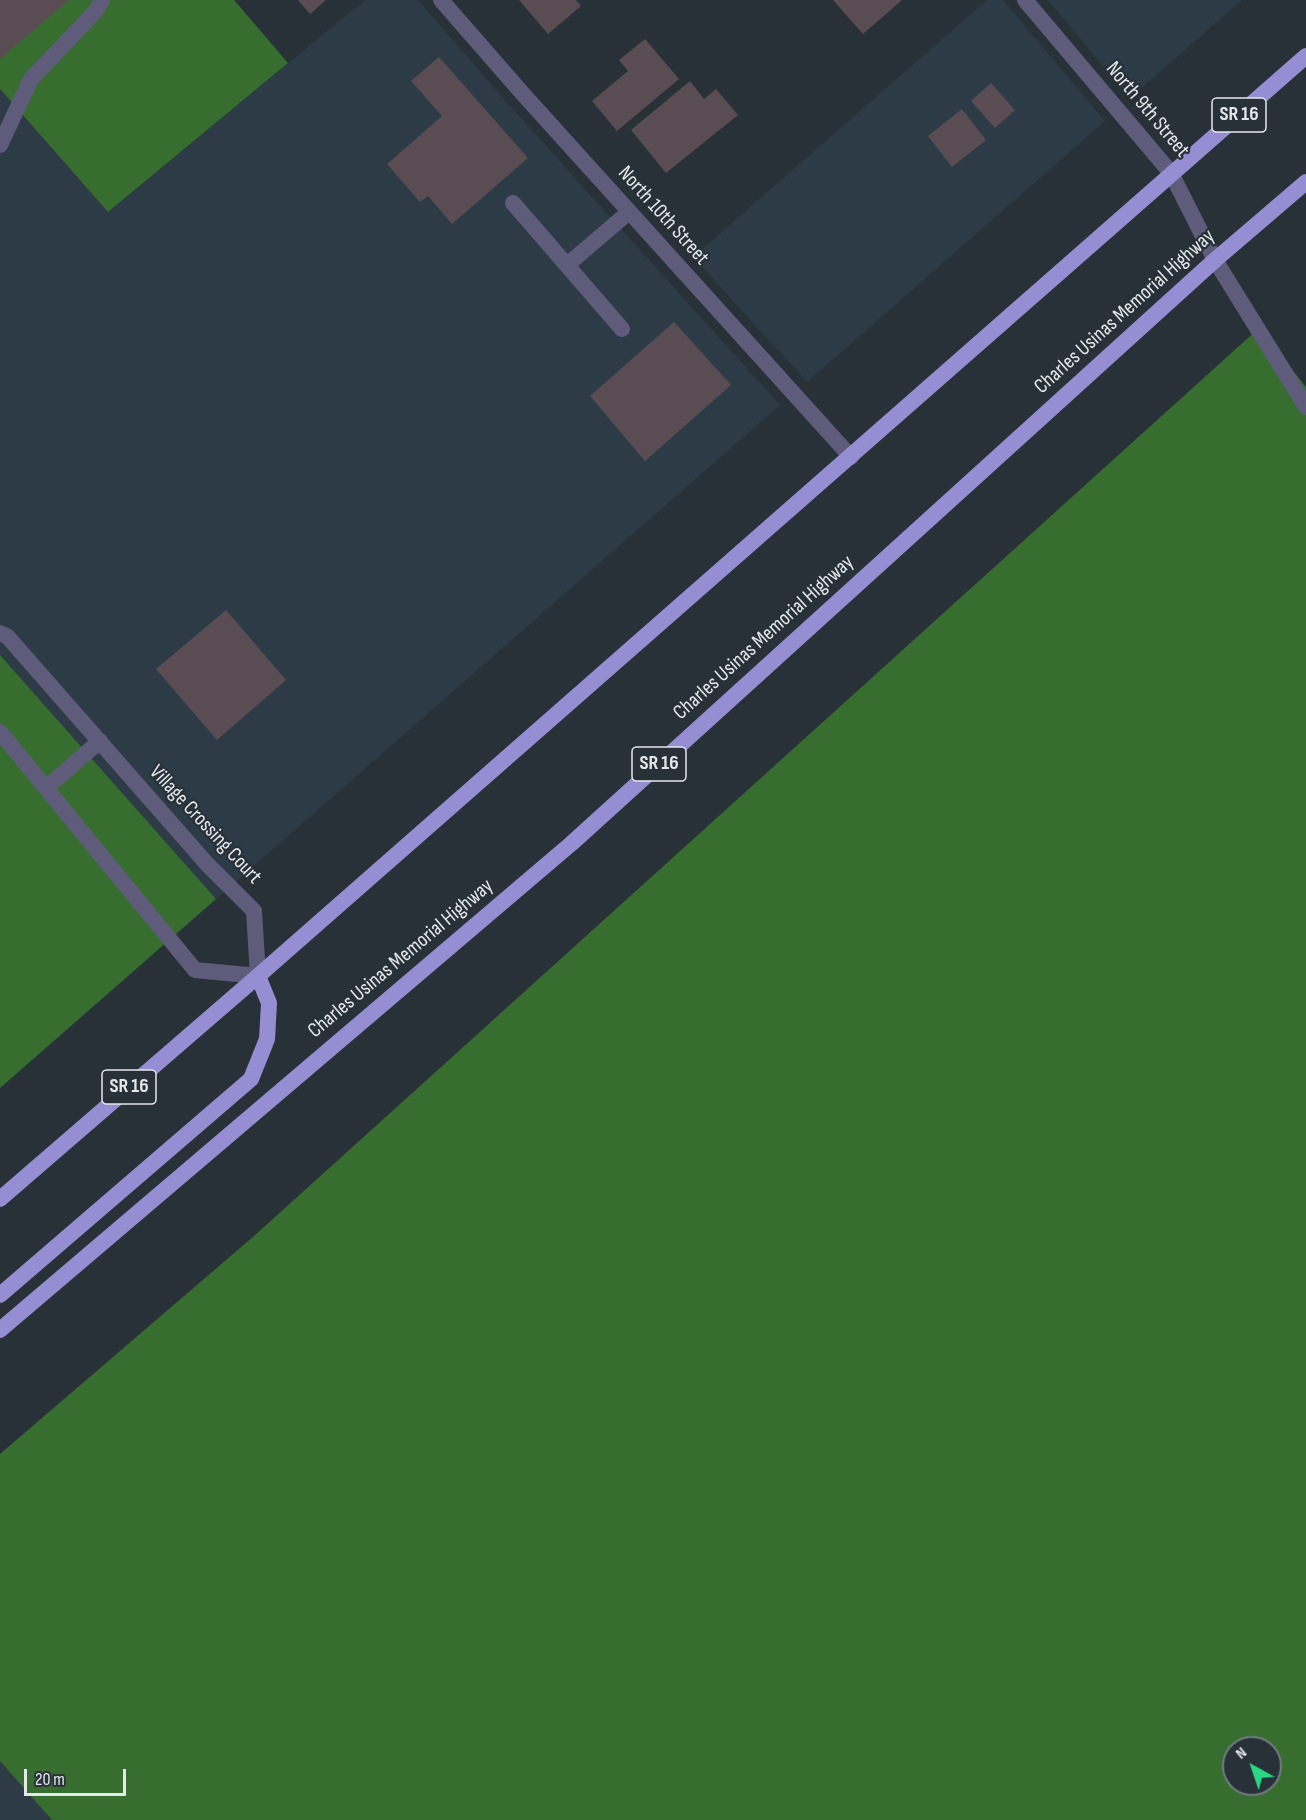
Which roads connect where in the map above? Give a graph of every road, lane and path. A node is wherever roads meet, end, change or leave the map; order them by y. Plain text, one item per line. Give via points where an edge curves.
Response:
1 (102, 0) edge
2 (1025, 0) edge
3 (443, 2) edge
4 (1306, 56) edge
5 (0, 145) edge
6 (1171, 173) junction
7 (1306, 182) edge
8 (513, 203) dead end
9 (628, 212) junction
10 (1215, 260) junction
11 (567, 265) junction
12 (622, 329) dead end
13 (1306, 407) edge
14 (851, 456) junction
15 (0, 633) edge
16 (0, 732) edge
17 (100, 741) junction
18 (45, 788) junction
19 (258, 976) junction
20 (0, 1199) edge
21 (0, 1295) edge
22 (0, 1330) edge

1 - 5 street via 31,80
2 - 6 street, North 9th Street
3 - 9 street, North 10th Street
4 - 6 highway, SR 16
6 - 10 street, North 9th Street
6 - 14 highway, SR 16
7 - 10 highway, Charles Usinas Memorial Highway / SR 16
8 - 11 street
9 - 11 street
9 - 14 street, North 10th Street
10 - 13 street, North 9th Street
10 - 22 highway, Charles Usinas Memorial Highway / SR 16 via 572,843
11 - 12 street
14 - 19 highway, SR 16
15 - 17 street, Village Crossing Court via 7,636
16 - 18 street
17 - 18 street
17 - 19 street, Village Crossing Court via 207,864 254,911
18 - 19 street via 195,970
19 - 20 highway, SR 16
19 - 21 highway via 269,1003 267,1039 251,1079

